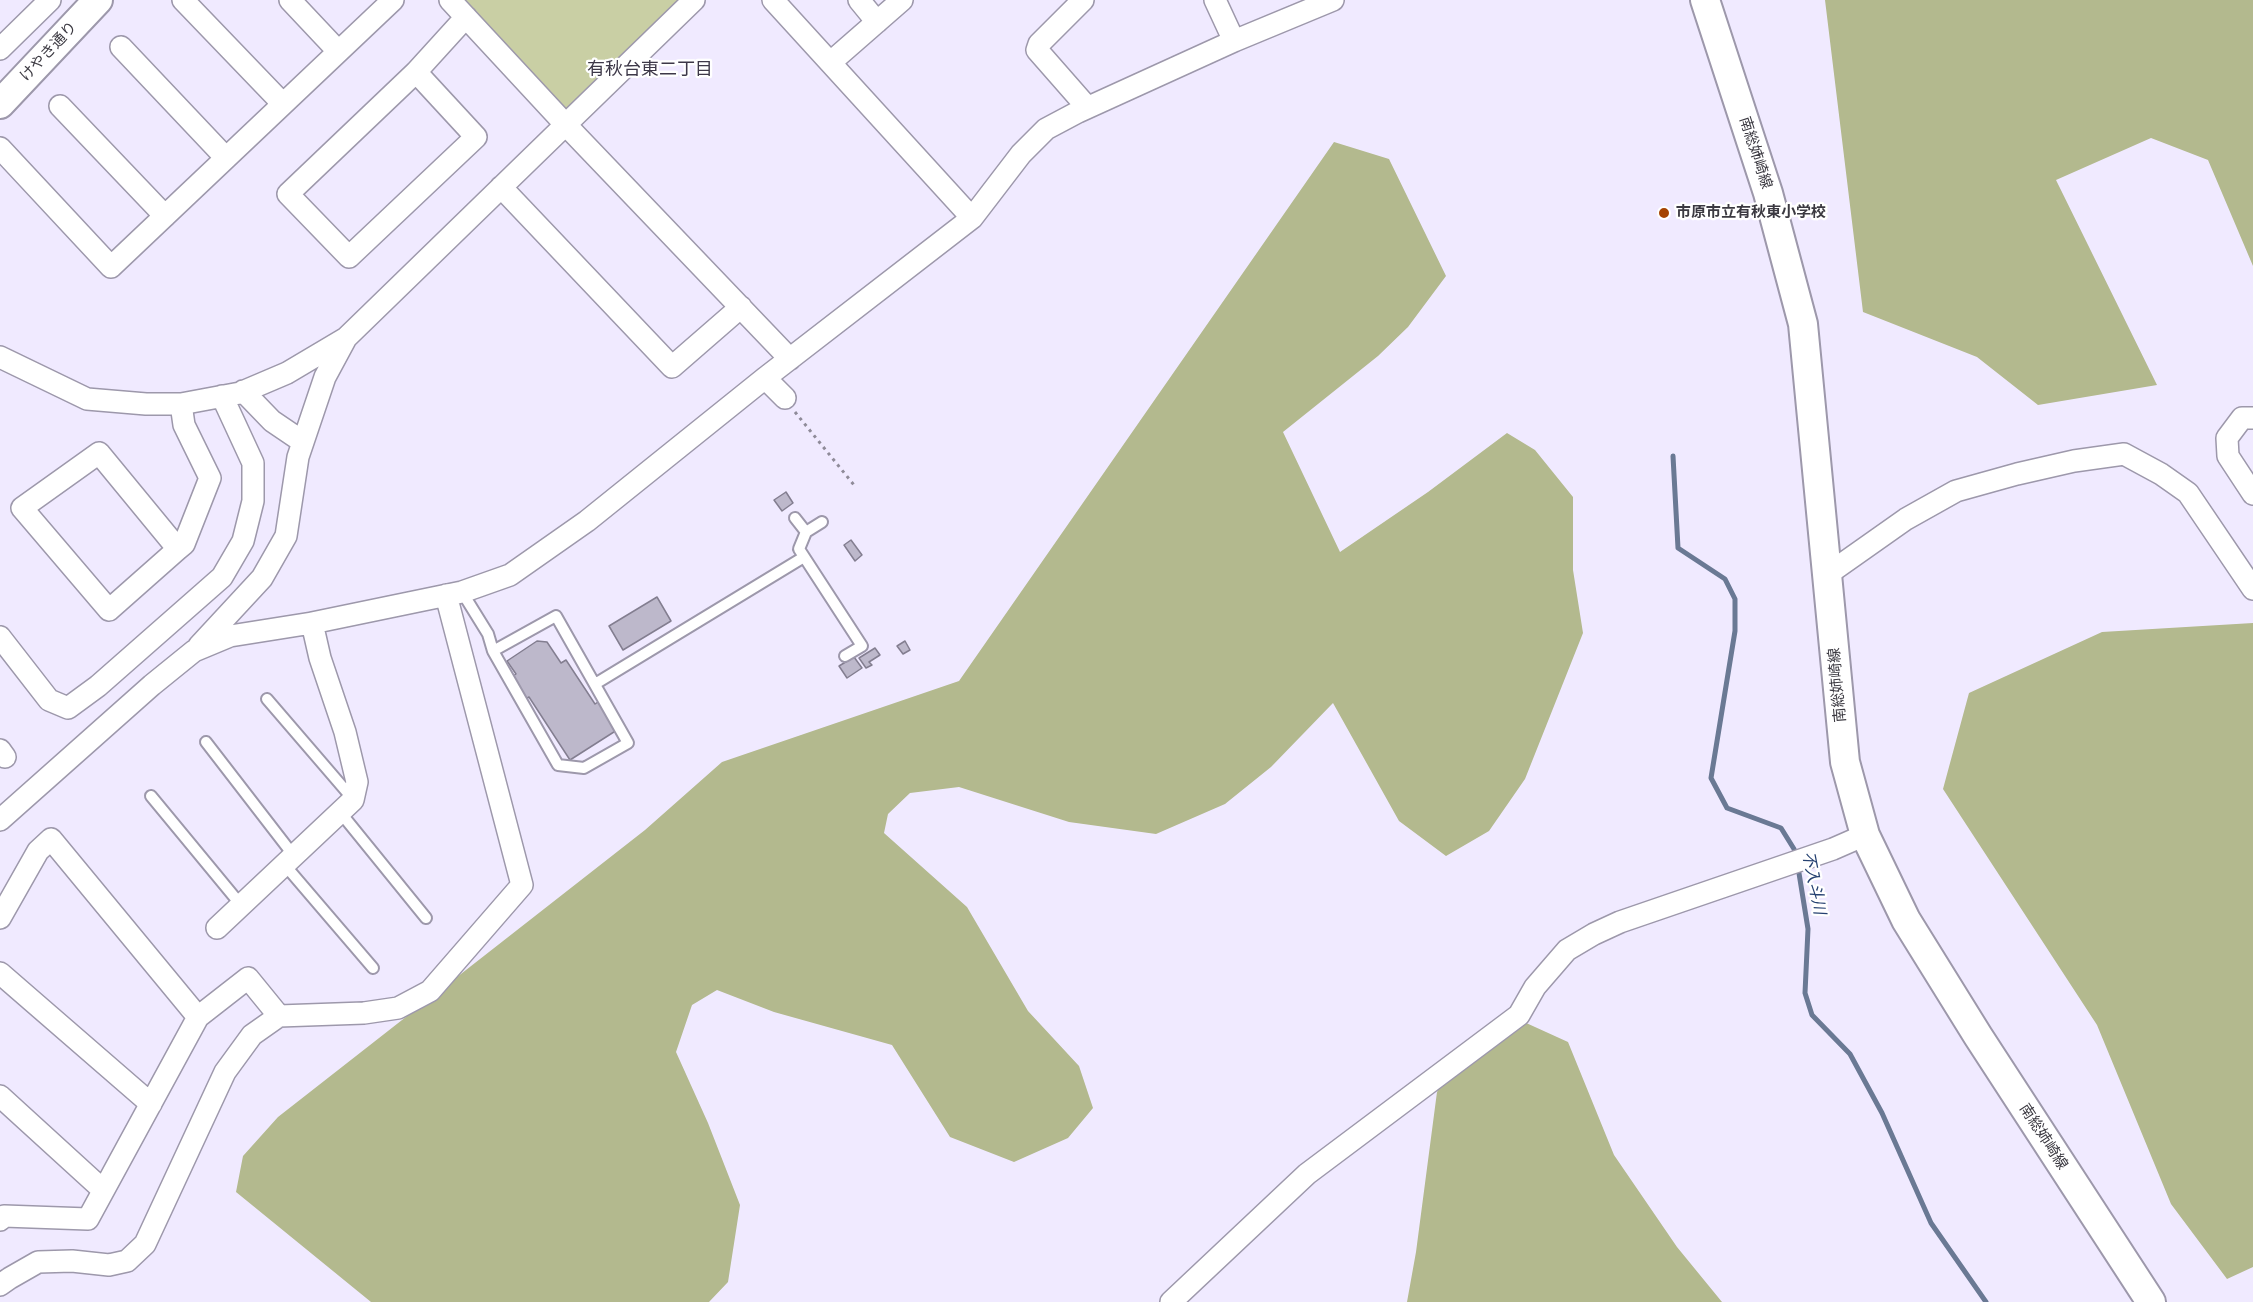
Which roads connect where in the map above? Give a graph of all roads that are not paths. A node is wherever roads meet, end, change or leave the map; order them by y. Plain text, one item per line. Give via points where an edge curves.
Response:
1 (50, 0) edge
2 (98, 0) edge
3 (183, 0) edge
4 (290, 0) edge
5 (393, 0) edge
6 (450, 0) edge
7 (694, 0) edge
8 (773, 0) edge
9 (859, 0) edge
10 (902, 0) edge
11 (1083, 0) edge
12 (1215, 0) edge
13 (1333, 0) edge
14 (1705, 0) edge
15 (466, 17) junction
16 (877, 22) junction
17 (1234, 41) junction
18 (2, 43) edge
19 (121, 47) dead end
20 (338, 51) junction
21 (831, 62) junction
22 (416, 72) junction
23 (0, 104) edge
24 (283, 104) junction
25 (60, 106) dead end
26 (1087, 107) junction
27 (565, 124) junction
28 (0, 148) edge
29 (226, 158) junction
30 (501, 187) junction
31 (165, 216) junction
32 (972, 218) junction
33 (741, 307) junction
34 (346, 338) junction
35 (0, 357) edge
36 (790, 359) junction
37 (765, 378) junction
38 (243, 391) junction
39 (222, 396) junction
40 (785, 398) road end
41 (181, 404) junction
42 (2253, 418) edge
43 (303, 442) junction
44 (2253, 494) edge
45 (795, 518) dead end
46 (822, 522) dead end
47 (806, 532) junction
48 (178, 549) junction
49 (804, 557) junction
50 (1828, 574) junction
51 (2253, 589) edge
52 (454, 593) junction
53 (312, 623) junction
54 (0, 637) edge
55 (194, 651) junction
56 (493, 651) junction
57 (845, 656) dead end
58 (595, 684) junction
59 (267, 699) dead end
60 (206, 742) dead end
61 (152, 796) dead end
62 (346, 806) junction
63 (0, 820) edge
64 (1865, 835) junction
65 (289, 860) junction
66 (241, 905) junction
67 (0, 918) edge
68 (426, 918) dead end
69 (217, 927) dead end
70 (373, 968) dead end
71 (0, 973) edge
72 (279, 1016) junction
73 (198, 1017) junction
74 (0, 1096) edge
75 (151, 1104) junction
76 (103, 1190) junction
77 (1, 1216) edge
78 (0, 1285) edge
79 (1171, 1302) edge
80 (2151, 1302) edge

1 - 18 street
2 - 23 main road, けやき通り
3 - 24 street
4 - 20 street
5 - 20 street
6 - 15 street
7 - 27 street
8 - 21 street
9 - 16 street
10 - 16 street
11 - 26 street via 1037,50
12 - 17 street
13 - 17 street
14 - 50 main road, 南総姉崎線 via 1768,193 1803,324
15 - 22 street
15 - 27 street
16 - 21 street
17 - 26 street
19 - 29 street
20 - 24 street
21 - 32 street
22 - 22 street via 288,194 349,257 476,137
24 - 29 street
25 - 31 street
26 - 32 street via 1047,129 1021,154
27 - 30 street
27 - 33 street
28 - 31 street via 111,267
29 - 31 street
30 - 33 street via 672,367
30 - 34 street
32 - 36 street
33 - 36 street
34 - 38 street via 287,373
34 - 43 street via 325,377
35 - 41 street via 87,399
36 - 37 street
37 - 40 street
37 - 52 street via 587,521 510,575
38 - 39 street
38 - 43 street via 272,421
39 - 41 street
39 - 54 street via 254,463 253,501 243,541 222,577 68,708 49,700
41 - 48 street via 184,425 210,478 184,544
42 - 44 street via 2242,418 2227,438 2228,456
43 - 55 street via 286,536 262,578
45 - 47 lane
46 - 47 lane
47 - 49 lane via 798,549
48 - 48 street via 109,610 22,508 99,453
49 - 57 lane via 862,646
49 - 58 lane
50 - 51 street via 1906,519 1956,491 2074,461 2124,454 2188,493
50 - 64 main road, 南総姉崎線 via 1845,762
52 - 53 street
52 - 56 lane via 488,634
52 - 72 street via 522,885 430,991 419,997 398,1008 364,1013
53 - 55 street via 230,636
53 - 62 street via 357,782
55 - 63 street
56 - 58 lane via 556,616
56 - 58 lane via 558,765 584,768 628,743
59 - 62 lane
60 - 65 lane
61 - 66 lane
62 - 65 street
62 - 68 lane
64 - 79 street via 1620,922 1567,950 1535,987 1519,1015 1306,1174
64 - 80 main road, 南総姉崎線 via 1906,920
65 - 66 street
65 - 70 lane
66 - 69 street
67 - 73 street via 38,851 51,839
71 - 75 street
72 - 73 street via 248,978
72 - 78 street via 252,1035 225,1072 145,1244 127,1261 110,1265 39,1262
73 - 75 street
74 - 76 street
75 - 76 street
76 - 77 street via 88,1219

